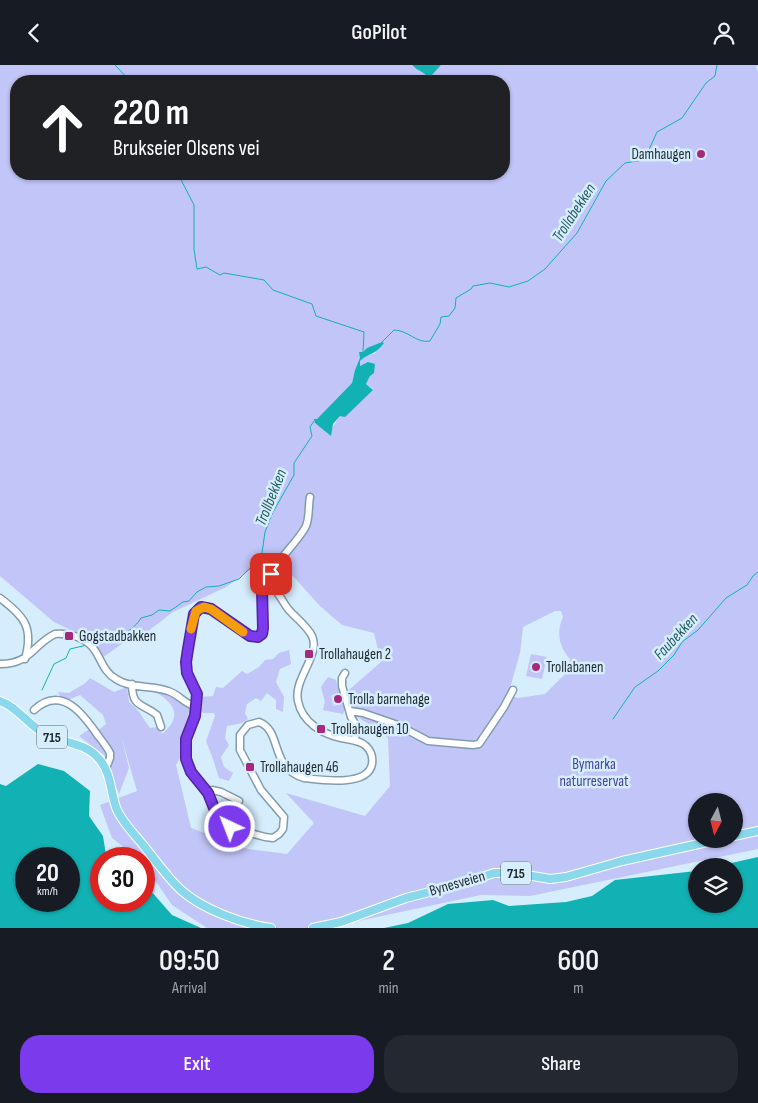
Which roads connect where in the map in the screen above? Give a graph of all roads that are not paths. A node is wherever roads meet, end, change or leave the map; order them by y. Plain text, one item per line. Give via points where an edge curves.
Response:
1 (310, 497) dead end
2 (268, 584) junction
3 (0, 597) edge
4 (24, 659) junction
5 (0, 664) edge
6 (345, 673) dead end
7 (132, 684) junction
8 (513, 690) dead end
9 (0, 701) edge
10 (195, 706) junction
11 (34, 710) dead end
12 (350, 711) junction
13 (161, 727) dead end
14 (355, 741) junction
15 (106, 768) junction
16 (208, 793) junction
17 (238, 801) dead end
18 (758, 831) edge
19 (743, 834) edge
20 (688, 846) edge
21 (271, 928) edge
22 (313, 928) edge

1 - 2 street via 305,529 274,568
2 - 10 street via 262,590 263,628 258,637 250,636 206,607 196,611 186,662 187,673 197,694
2 - 14 street via 310,632 314,643 299,685 299,706 318,730
3 - 4 street via 25,622 27,644
4 - 5 street
4 - 7 street via 55,634 71,635 93,648 105,668 118,681
6 - 12 street via 342,686
7 - 10 street via 168,691
7 - 13 street via 135,701 157,715
8 - 12 street via 479,743 474,745 428,741 398,725
9 - 15 main road, 715 via 44,733 88,749
10 - 16 street via 195,716 186,739 186,759 191,772
11 - 15 street via 54,701 73,705 109,750 111,756
12 - 14 street via 356,725
14 - 16 street via 366,747 371,755 371,767 365,775 354,779 311,779 295,775 283,764 266,725 253,722 243,729 239,743 242,757 261,791 284,817 283,829 275,837 265,837 225,824 215,813
15 - 21 main road, 715 via 119,814 178,887 195,901 214,910
16 - 17 street via 218,791
18 - 19 main road
20 - 22 main road, Bynesveien / 715 via 566,877 550,879 494,873

